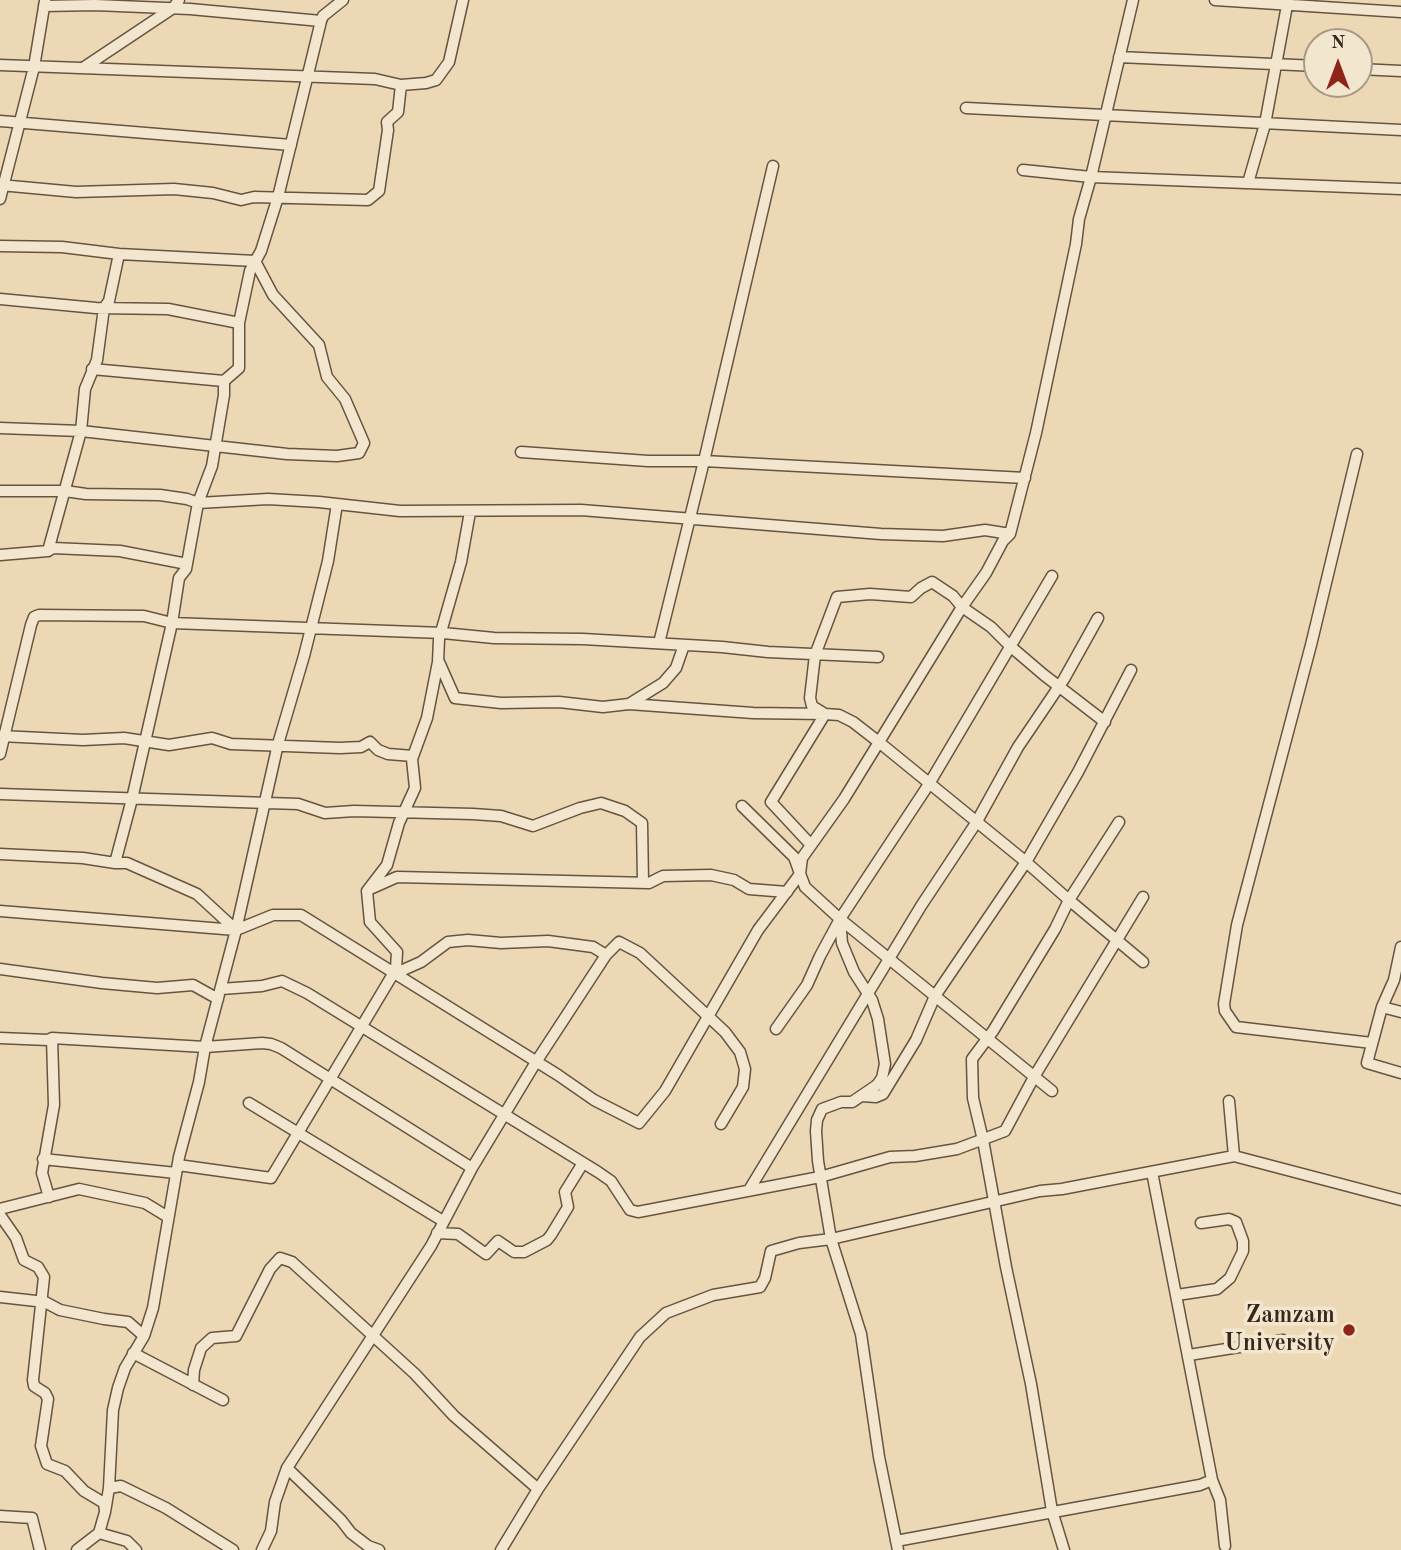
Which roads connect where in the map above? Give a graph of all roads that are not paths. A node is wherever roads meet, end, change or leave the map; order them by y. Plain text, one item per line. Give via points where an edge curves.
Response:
1 (343, 0) edge
2 (463, 0) edge
3 (1133, 0) edge
4 (1215, 0) edge
5 (1288, 2) edge
6 (45, 3) edge
7 (176, 4) edge
8 (1401, 12) edge
9 (321, 21) junction
10 (1119, 57) junction
11 (1276, 64) junction
12 (0, 65) edge
13 (1303, 65) edge
14 (34, 67) junction
15 (83, 68) junction
16 (1373, 70) edge
17 (1401, 71) edge
18 (308, 78) junction
19 (401, 85) junction
20 (966, 108) dead end
21 (1106, 115) junction
22 (0, 121) edge
23 (20, 122) junction
24 (1265, 124) junction
25 (1401, 130) edge
26 (291, 145) junction
27 (773, 166) dead end
28 (1023, 170) dead end
29 (1091, 177) junction
30 (1248, 183) junction
31 (2, 186) edge
32 (1401, 189) edge
33 (278, 197) junction
34 (0, 199) edge
35 (0, 246) edge
36 (119, 254) junction
37 (255, 261) junction
38 (0, 299) edge
39 (104, 308) junction
40 (239, 323) junction
41 (92, 369) junction
42 (223, 381) junction
43 (0, 428) edge
44 (80, 430) junction
45 (216, 445) junction
46 (521, 452) dead end
47 (1357, 454) dead end
48 (704, 461) junction
49 (1025, 478) junction
50 (0, 491) edge
51 (65, 491) junction
52 (198, 503) junction
53 (337, 504) junction
54 (470, 512) junction
55 (691, 518) junction
56 (1010, 534) junction
57 (47, 551) junction
58 (0, 555) edge
59 (187, 564) junction
60 (1052, 576) dead end
61 (962, 607) junction
62 (1098, 618) dead end
63 (172, 623) junction
64 (312, 627) junction
65 (443, 633) junction
66 (659, 643) junction
67 (684, 645) junction
68 (1010, 646) junction
69 (815, 655) junction
70 (878, 657) dead end
71 (438, 662) junction
72 (1131, 670) dead end
73 (1059, 686) junction
74 (629, 704) junction
75 (825, 714) junction
76 (1105, 722) junction
77 (2, 736) edge
78 (145, 741) junction
79 (880, 743) junction
80 (278, 744) junction
81 (0, 754) edge
82 (413, 756) junction
83 (929, 784) junction
84 (0, 794) edge
85 (132, 799) junction
86 (264, 803) junction
87 (742, 806) dead end
88 (404, 813) junction
89 (1119, 822) dead end
90 (976, 823) junction
91 (811, 845) junction
92 (0, 854) edge
93 (1026, 862) junction
94 (114, 863) junction
95 (800, 874) junction
96 (643, 883) junction
97 (367, 891) junction
98 (787, 891) junction
99 (1143, 897) dead end
100 (1069, 900) junction
101 (0, 911) edge
102 (840, 919) junction
103 (236, 930) junction
104 (1117, 942) junction
105 (1401, 947) edge
106 (606, 955) junction
107 (890, 960) junction
108 (1143, 962) dead end
109 (0, 969) edge
110 (394, 974) junction
111 (1398, 980) edge
112 (220, 994) junction
113 (868, 994) junction
114 (936, 996) junction
115 (1382, 1007) junction
116 (1401, 1012) edge
117 (707, 1017) junction
118 (363, 1027) junction
119 (776, 1029) dead end
120 (0, 1038) edge
121 (52, 1038) junction
122 (986, 1039) junction
123 (1372, 1043) junction
124 (205, 1046) junction
125 (537, 1062) junction
126 (1401, 1073) edge
127 (1034, 1077) junction
128 (330, 1079) junction
129 (1052, 1091) dead end
130 (862, 1096) junction
131 (1229, 1101) dead end
132 (249, 1103) dead end
133 (505, 1115) junction
134 (721, 1124) dead end
135 (298, 1132) junction
136 (983, 1140) junction
137 (1234, 1156) junction
138 (43, 1159) junction
139 (583, 1163) junction
140 (472, 1168) junction
141 (177, 1169) junction
142 (1152, 1172) junction
143 (820, 1177) junction
144 (749, 1190) junction
145 (49, 1196) junction
146 (1401, 1200) edge
147 (995, 1202) junction
148 (0, 1209) edge
149 (0, 1215) edge
150 (168, 1217) junction
151 (443, 1221) junction
152 (1201, 1223) dead end
153 (437, 1233) junction
154 (831, 1239) junction
155 (1177, 1295) junction
156 (0, 1297) edge
157 (42, 1302) junction
158 (373, 1335) junction
159 (144, 1336) junction
160 (1283, 1340) dead end
161 (133, 1353) junction
162 (1189, 1355) junction
163 (193, 1385) junction
164 (223, 1400) dead end
165 (287, 1468) junction
166 (1212, 1480) junction
167 (109, 1488) junction
168 (538, 1489) junction
169 (1052, 1511) junction
170 (105, 1512) junction
171 (0, 1516) edge
172 (99, 1533) junction
173 (897, 1545) edge
174 (1225, 1546) dead end
175 (40, 1550) edge
176 (77, 1550) edge
177 (136, 1550) edge
178 (233, 1550) edge
179 (261, 1550) edge
180 (379, 1550) edge
181 (501, 1550) edge
182 (1065, 1550) edge

1 - 9 street
2 - 19 street via 454,49 443,72 436,80
3 - 10 street
4 - 5 street
5 - 8 street
5 - 11 street
6 - 7 street
6 - 14 street
7 - 9 street
7 - 15 street
9 - 18 street
10 - 11 street
10 - 21 street
11 - 13 street
11 - 24 street
12 - 14 street
14 - 15 street
14 - 23 street
15 - 18 street
16 - 17 street
18 - 19 street via 375,79
18 - 26 street
19 - 33 street via 398,112 387,122 375,196 360,201
20 - 21 street
21 - 24 street
21 - 29 street
22 - 23 street
23 - 26 street
23 - 31 street
24 - 25 street
24 - 30 street
26 - 33 street
27 - 48 street
28 - 29 street
29 - 30 street
29 - 49 street
30 - 32 street
31 - 33 street via 76,192 174,189 241,200
31 - 34 street
33 - 37 street
35 - 36 street
36 - 37 street
36 - 39 street
37 - 40 street
37 - 45 street via 273,295 319,345 327,377 345,399 364,443 359,453 337,456
38 - 39 street
39 - 40 street via 168,309
39 - 41 street
40 - 42 street via 239,368
41 - 42 street
41 - 44 street
42 - 45 street
43 - 44 street
44 - 45 street
44 - 51 street
45 - 52 street
46 - 48 street
47 - 123 street via 1237,925 1224,1004 1236,1027
48 - 49 street
48 - 55 street
49 - 56 street
50 - 51 street
51 - 52 street via 173,496
51 - 57 street
52 - 53 street via 268,499
52 - 59 street
53 - 54 street
53 - 64 street
54 - 55 street via 580,510
54 - 65 street
55 - 56 street via 881,534 943,536 985,530
55 - 66 street
56 - 61 street
57 - 58 street
57 - 59 street via 120,551
59 - 63 street via 179,578
60 - 68 street
61 - 68 street
61 - 69 street via 932,582 911,597 837,597
61 - 79 street
62 - 73 street
63 - 64 street
63 - 77 street via 144,617 36,615
63 - 78 street
64 - 65 street
64 - 80 street
65 - 66 street
65 - 71 street
66 - 67 street
67 - 69 street
67 - 74 street via 676,668 663,683
68 - 73 street
68 - 83 street
69 - 70 street
69 - 75 street via 810,698 812,706
71 - 74 street via 454,698 603,707
71 - 82 street via 427,718
72 - 76 street
73 - 76 street
73 - 90 street
74 - 75 street
75 - 79 street via 853,722
75 - 91 street via 771,802
76 - 93 street
77 - 78 street
77 - 81 street
78 - 80 street via 169,745 212,738 231,744
78 - 85 street
79 - 83 street
79 - 91 street
80 - 82 street via 340,748 370,742 388,754
80 - 86 street
82 - 88 street via 415,788
83 - 90 street
83 - 102 street
84 - 85 street
85 - 86 street
85 - 94 street
86 - 88 street via 298,804 325,813
86 - 103 street
87 - 95 street via 794,857
88 - 96 street via 501,816 533,826 601,803 625,810 642,823
88 - 97 street via 387,865
89 - 100 street
90 - 93 street
90 - 107 street
91 - 95 street via 802,858
92 - 94 street
93 - 100 street
93 - 114 street
94 - 103 street via 127,863 197,894
95 - 98 street
95 - 102 street via 805,887
96 - 97 street via 397,877
96 - 98 street via 663,876 710,874 749,889
97 - 110 street via 370,922 397,952
98 - 117 street via 758,930
99 - 104 street
100 - 104 street
100 - 122 street
101 - 103 street
102 - 107 street
102 - 113 street via 842,943
102 - 119 street via 807,985
103 - 110 street via 273,915 302,915
103 - 112 street
104 - 108 street
104 - 127 street
105 - 111 street
106 - 110 street via 593,947 548,941 468,940 448,942
106 - 117 street via 619,942 640,953
106 - 125 street
107 - 113 street
107 - 114 street
109 - 112 street via 157,988 192,985
110 - 118 street
110 - 125 street
111 - 115 street
112 - 118 street via 287,982
112 - 124 street
113 - 130 street via 878,1018 885,1064 882,1078
113 - 144 street
114 - 122 street
114 - 130 street via 883,1094
115 - 116 street
115 - 123 street
117 - 125 street via 665,1091 639,1123
117 - 134 street via 740,1052 745,1069 743,1087
118 - 128 street
118 - 133 street
120 - 121 street
121 - 124 street
121 - 138 street via 54,1105
122 - 127 street
122 - 136 street via 972,1059 971,1087
123 - 126 street via 1367,1063
124 - 128 street via 271,1044
124 - 141 street
125 - 133 street
127 - 129 street
127 - 136 street via 1005,1131
128 - 135 street
128 - 140 street
130 - 143 street via 819,1114
131 - 137 street
132 - 135 street
133 - 139 street
133 - 140 street
135 - 141 street via 271,1178
135 - 151 street
136 - 143 street via 957,1149 890,1157
136 - 147 street
137 - 142 street
137 - 146 street
138 - 141 street
138 - 145 street
139 - 144 street via 611,1181 630,1210 638,1212
139 - 153 street via 565,1192 568,1207 551,1235 524,1252 514,1252 498,1241 486,1254 458,1234
140 - 151 street
141 - 150 street
142 - 147 street
142 - 155 street
143 - 144 street
143 - 154 street
145 - 148 street
145 - 150 street via 85,1189 145,1203
147 - 154 street
147 - 169 street
149 - 157 street via 15,1235 24,1260 42,1272
150 - 159 street
151 - 153 street
152 - 155 street via 1236,1222 1243,1251 1230,1278 1217,1289
153 - 158 street
154 - 168 street via 771,1251 760,1287 713,1295 657,1320 640,1337
154 - 173 street via 861,1334
155 - 162 street
156 - 157 street
157 - 159 street via 60,1310 128,1322
157 - 170 street via 33,1380 34,1387 48,1399 43,1453 47,1464 65,1471 104,1503
158 - 163 street via 292,1262 280,1258 236,1336 212,1338 201,1348
158 - 165 street
158 - 168 street via 454,1416
159 - 161 street
160 - 162 street
161 - 163 street
161 - 167 street via 113,1410
162 - 166 street
163 - 164 street
165 - 179 street via 271,1531
165 - 180 street via 351,1533
166 - 169 street
166 - 174 street via 1220,1500
167 - 170 street
167 - 178 street via 121,1486 166,1508
168 - 181 street
169 - 173 street
169 - 182 street
170 - 172 street
171 - 175 street via 32,1518
172 - 176 street
172 - 177 street via 127,1541

